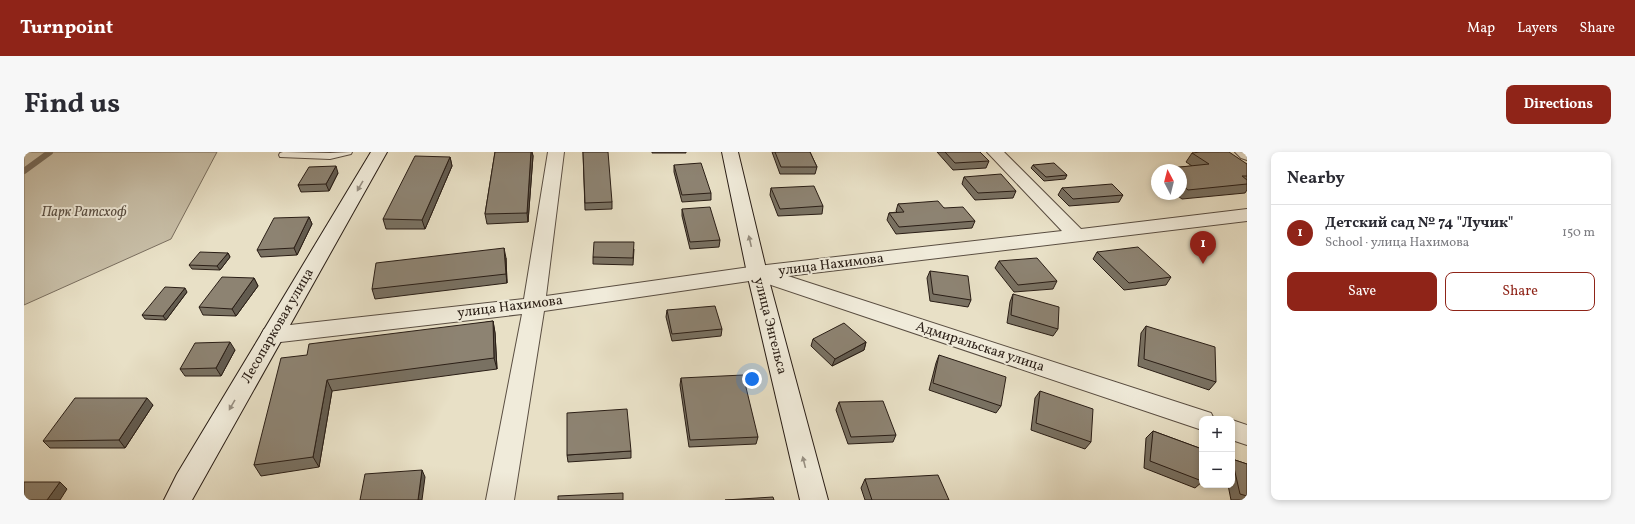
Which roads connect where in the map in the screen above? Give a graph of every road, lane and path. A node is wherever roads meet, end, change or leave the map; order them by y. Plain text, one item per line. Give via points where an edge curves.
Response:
1 (348, 152) edge
2 (379, 152) edge
3 (556, 152) edge
4 (730, 152) edge
5 (995, 152) edge
6 (1243, 152) edge
7 (283, 155) dead end
8 (1247, 155) edge
9 (1247, 216) edge
10 (1077, 236) junction
11 (757, 273) junction
12 (534, 305) junction
13 (272, 335) junction
14 (1199, 419) edge
15 (1235, 431) edge
16 (1247, 435) edge
17 (178, 500) edge
18 (500, 500) edge
19 (814, 500) edge

1 - 7 lane via 330,156
2 -> 13 street, Лесопарковая улица
3 - 12 street
11 -> 4 street, улица Энгельса
5 - 10 street
6 - 8 street
9 - 10 street, улица Нахимова
10 - 11 street, улица Нахимова
11 - 12 street, улица Нахимова
11 - 14 street, Адмиральская улица
19 -> 11 street, улица Энгельса
12 - 13 street, улица Нахимова
12 - 18 street
13 -> 17 street, Лесопарковая улица
15 - 16 street

